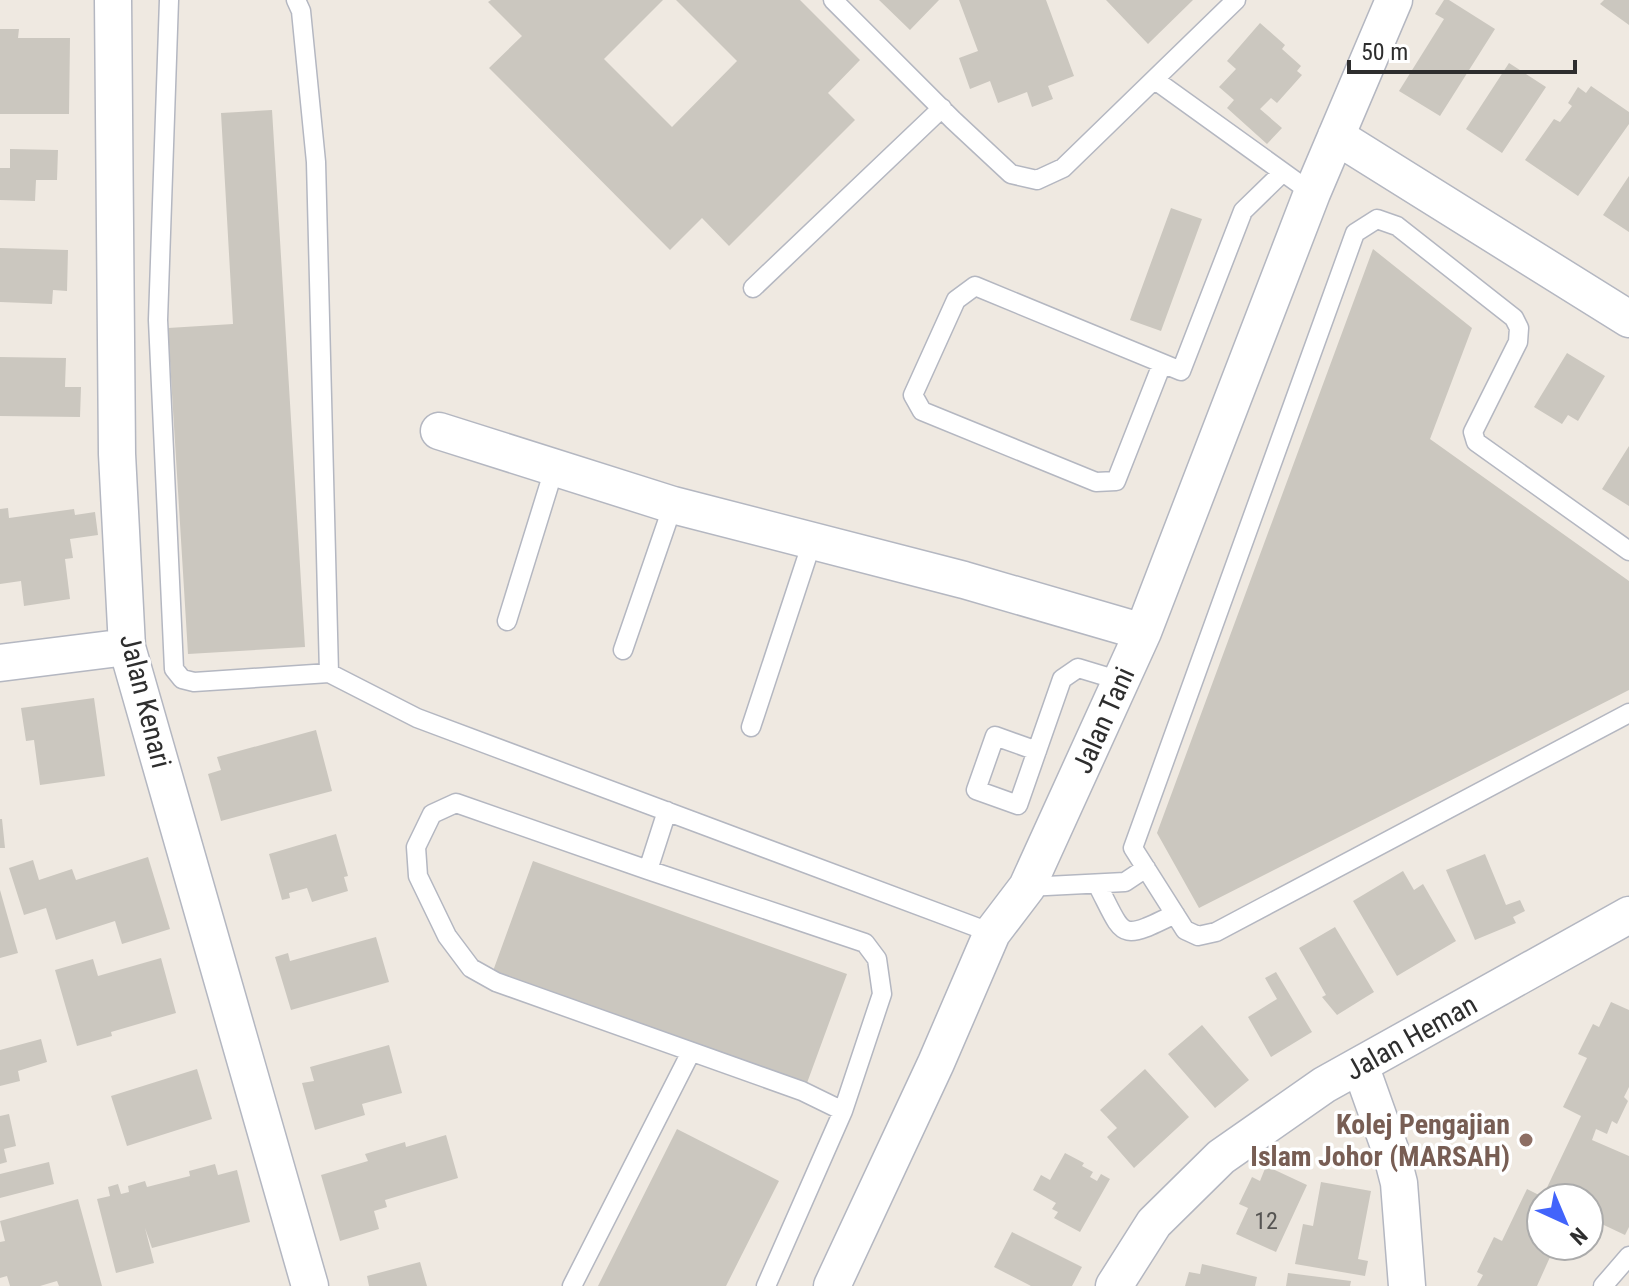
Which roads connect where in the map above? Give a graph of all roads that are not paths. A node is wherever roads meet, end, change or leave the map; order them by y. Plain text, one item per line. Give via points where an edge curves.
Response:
1 (113, 0) edge
2 (169, 0) edge
3 (296, 0) edge
4 (833, 0) edge
5 (1236, 0) edge
6 (1394, 0) edge
7 (1155, 80) junction
8 (942, 108) junction
9 (1336, 136) junction
10 (1298, 183) junction
11 (753, 288) dead end
12 (1629, 319) edge
13 (1162, 364) junction
14 (439, 431) dead end
15 (555, 466) junction
16 (673, 505) junction
17 (812, 542) junction
18 (1629, 551) edge
19 (507, 621) dead end
20 (1143, 632) junction
21 (127, 647) junction
22 (623, 650) dead end
23 (0, 663) edge
24 (329, 673) junction
25 (1121, 681) junction
26 (1629, 713) edge
27 (751, 727) dead end
28 (1037, 751) dead end
29 (667, 811) junction
30 (1146, 868) junction
31 (648, 870) junction
32 (1097, 884) junction
33 (1027, 887) junction
34 (1175, 914) junction
35 (1629, 915) edge
36 (992, 933) junction
37 (691, 1052) junction
38 (1360, 1065) junction
39 (843, 1111) junction
40 (1629, 1256) edge
41 (310, 1286) edge
42 (572, 1286) edge
43 (766, 1286) edge
44 (832, 1286) edge
45 (1114, 1286) edge
46 (1407, 1286) edge
47 (1603, 1286) edge

1 - 21 street, Jalan Kenari via 117,454
2 - 24 lane via 158,320 174,669 182,679 194,682
3 - 24 lane via 316,162
4 - 8 lane
5 - 7 lane
6 - 9 street, Jalan Tani
7 - 8 lane via 1063,168 1037,180 1011,174
7 - 10 lane
8 - 11 lane
9 - 10 street, Jalan Tani
9 - 12 street
10 - 13 lane via 1243,211 1181,371
10 - 20 street, Jalan Tani
13 - 13 lane via 975,286 956,300 913,395 922,411 1096,482 1116,481
14 - 15 street
15 - 16 street
15 - 19 lane
16 - 17 street
16 - 22 lane
17 - 20 street
17 - 27 lane
18 - 30 lane via 1476,442 1473,432 1518,342 1514,318 1397,226 1377,219 1355,233 1133,848
20 - 25 street, Jalan Tani
21 - 23 street
21 - 41 street, Jalan Kenari
24 - 29 lane via 417,718
25 - 28 lane via 1078,668 1062,679
25 - 33 street, Jalan Tani
26 - 34 lane via 1216,932 1198,936 1185,930
29 - 31 lane
29 - 36 lane
30 - 32 lane via 1125,882
30 - 34 lane
31 - 37 lane via 456,803 432,814 416,847 418,876 447,936 471,968 496,982
31 - 39 lane via 865,943 877,959 882,994
32 - 33 lane
32 - 34 lane via 1127,932 1139,932
33 - 36 street, Jalan Tani
35 - 38 street, Jalan Heman
36 - 44 street, Jalan Tani
37 - 39 lane
37 - 42 lane
38 - 45 street, Jalan Heman via 1221,1157 1188,1186 1154,1223
38 - 46 street via 1399,1183
39 - 43 lane
40 - 47 lane

